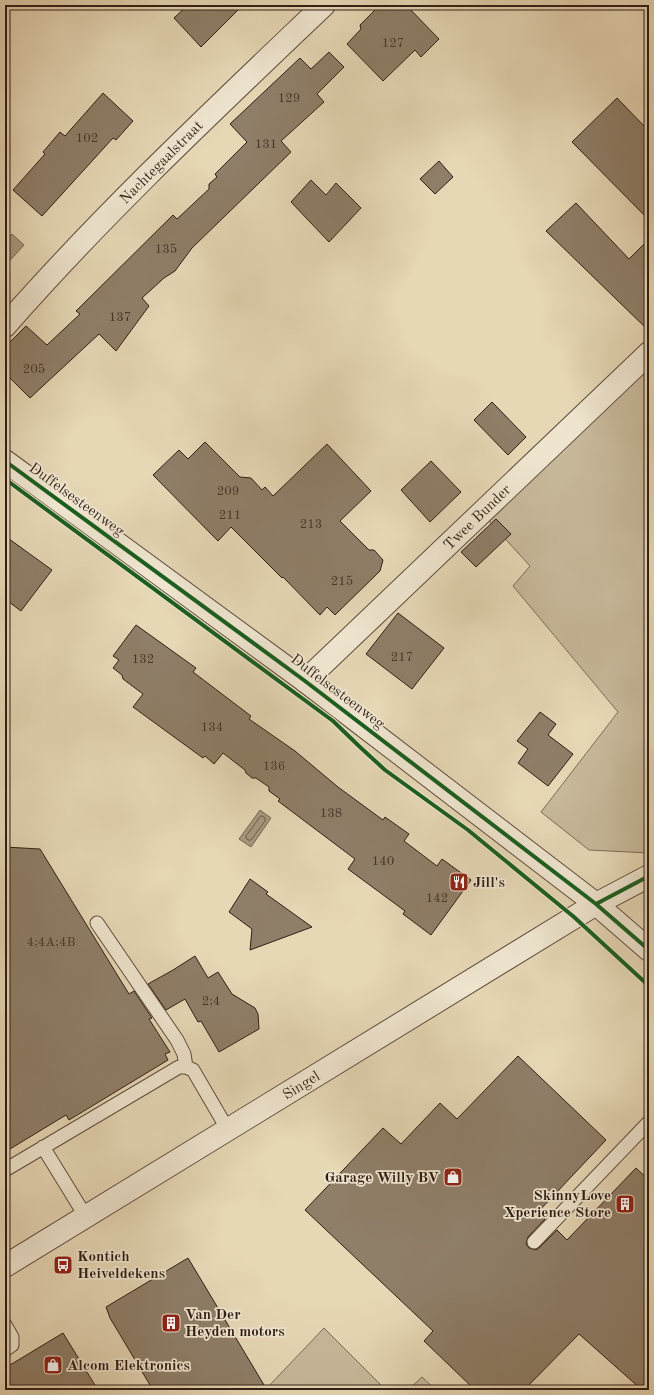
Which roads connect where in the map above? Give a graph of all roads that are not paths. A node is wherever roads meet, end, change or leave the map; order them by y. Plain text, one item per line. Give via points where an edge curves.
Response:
1 (324, 5) edge
2 (5, 326) edge
3 (649, 352) edge
4 (5, 461) edge
5 (305, 681) junction
6 (649, 876) edge
7 (596, 904) junction
8 (97, 923) dead end
9 (649, 950) edge
10 (186, 1067) junction
11 (649, 1122) edge
12 (228, 1130) junction
13 (43, 1147) junction
14 (5, 1170) edge
15 (86, 1217) junction
16 (534, 1242) dead end
17 (5, 1266) edge
18 (5, 1325) edge
19 (5, 1350) edge

1 - 2 street, Nachtegaalstraat via 174,148 37,289
3 - 5 street, Twee Bunder
4 - 5 street, Duffelsesteenweg
5 - 7 street, Duffelsesteenweg
6 - 7 street, Singel
7 - 9 street, Duffelsesteenweg
7 - 12 street, Singel
8 - 10 lane via 177,1040 184,1054
10 - 12 lane via 193,1070
10 - 13 lane via 178,1067
11 - 16 lane
12 - 15 street, Singel
13 - 14 lane
13 - 15 lane
15 - 17 street, Singel
18 - 19 lane via 12,1337 12,1345

